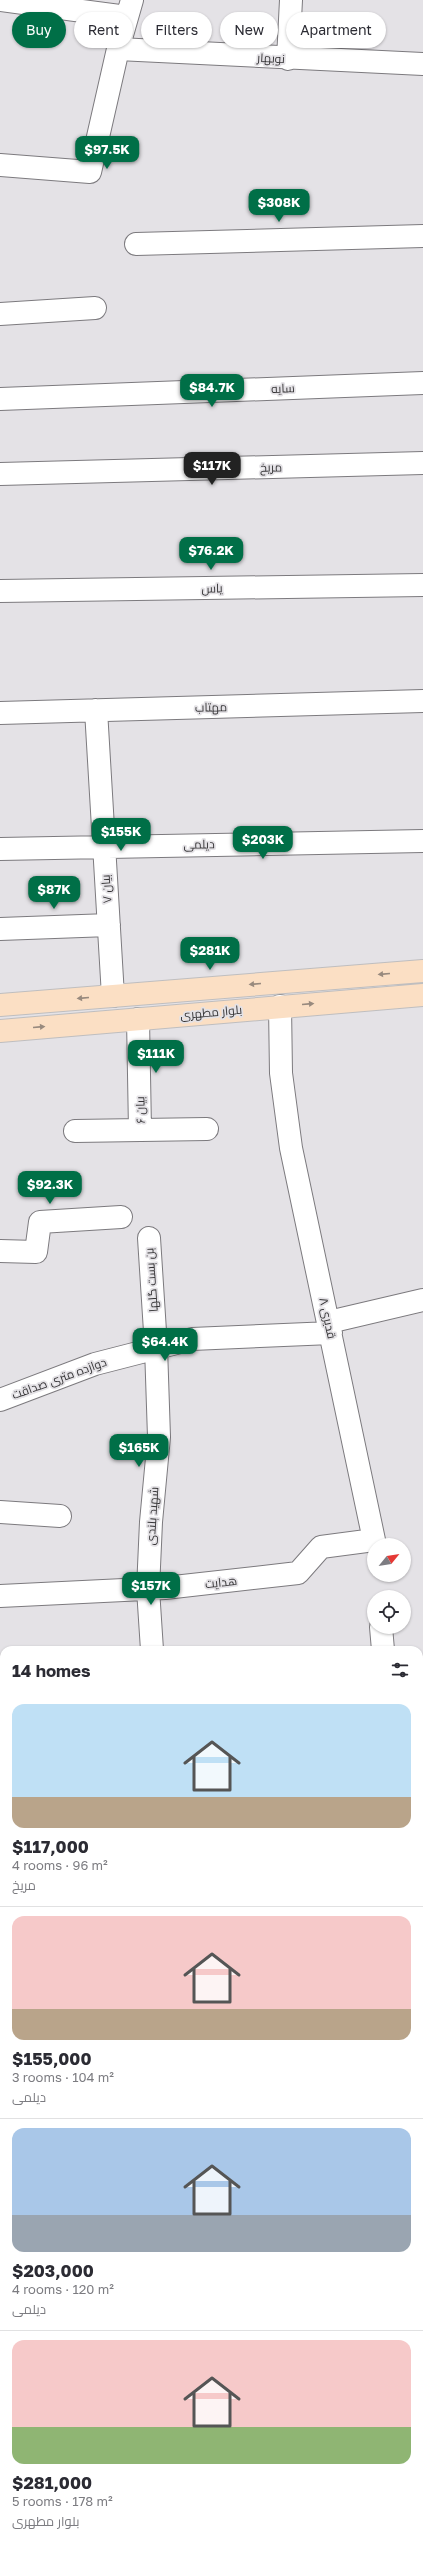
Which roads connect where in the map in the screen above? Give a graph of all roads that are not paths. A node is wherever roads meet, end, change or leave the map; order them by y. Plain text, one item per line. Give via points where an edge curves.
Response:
1 (0, 0) edge
2 (291, 0) edge
3 (130, 9) edge
4 (118, 49) junction
5 (288, 59) junction
6 (423, 64) edge
7 (0, 165) edge
8 (423, 236) edge
9 (136, 244) dead end
10 (95, 308) dead end
11 (0, 314) edge
12 (423, 383) edge
13 (0, 399) edge
14 (423, 463) edge
15 (0, 474) edge
16 (423, 585) edge
17 (0, 591) edge
18 (423, 702) edge
19 (96, 710) junction
20 (0, 712) edge
21 (423, 841) edge
22 (103, 846) junction
23 (0, 849) edge
24 (109, 925) junction
25 (0, 929) edge
26 (423, 971) edge
27 (423, 995) edge
28 (113, 996) junction
29 (0, 1005) edge
30 (280, 1006) junction
31 (138, 1019) junction
32 (0, 1031) edge
33 (207, 1129) dead end
34 (140, 1130) junction
35 (75, 1131) dead end
36 (121, 1217) dead end
37 (149, 1238) dead end
38 (0, 1251) edge
39 (423, 1300) edge
40 (330, 1328) junction
41 (156, 1347) junction
42 (0, 1400) edge
43 (0, 1512) edge
44 (60, 1516) dead end
45 (298, 1573) joint
46 (148, 1589) junction
47 (0, 1596) edge
48 (382, 1634) edge
49 (152, 1646) edge
50 (383, 1646) edge

1 - 3 street
2 - 5 street
3 - 4 street
4 - 5 street, نوبهار
4 - 7 street via 90,172
5 - 6 street, نوبهار
8 - 9 street
10 - 11 street
12 - 13 street, سایه
14 - 15 street, مریخ
16 - 17 street, یاس
18 - 19 street, مهتاب
19 - 20 street, مهتاب
19 - 22 street, بیان ۷
21 - 22 street, دیلمی
22 - 23 street, دیلمی
22 - 24 street, بیان ۷
24 - 25 street
24 - 28 street, بیان ۷
26 -> 28 main road, بلوار مطهری
30 -> 27 main road, بلوار مطهری
28 -> 29 main road, بلوار مطهری
30 - 31 main road, بلوار مطهری
30 - 40 street, قدیری ۸ via 281,1073 291,1148
32 -> 31 main road, بلوار مطهری
31 - 34 street, بیان ۶
33 - 34 street
34 - 35 street
36 - 38 street via 40,1222 36,1252
37 - 41 street, بن بست گلها
39 - 40 street, دوازده متری صداقت
40 - 41 street, دوازده متری صداقت via 192,1339
40 - 45 street, قدیری ۸ via 374,1540 321,1547
41 - 42 street, دوازده متری صداقت via 95,1364
41 - 46 street, شهید بلندی via 158,1437 150,1522
43 - 44 street
45 - 46 street, هدایت
46 - 47 street, هدایت
46 - 49 street, شهید بلندی
48 - 50 street

